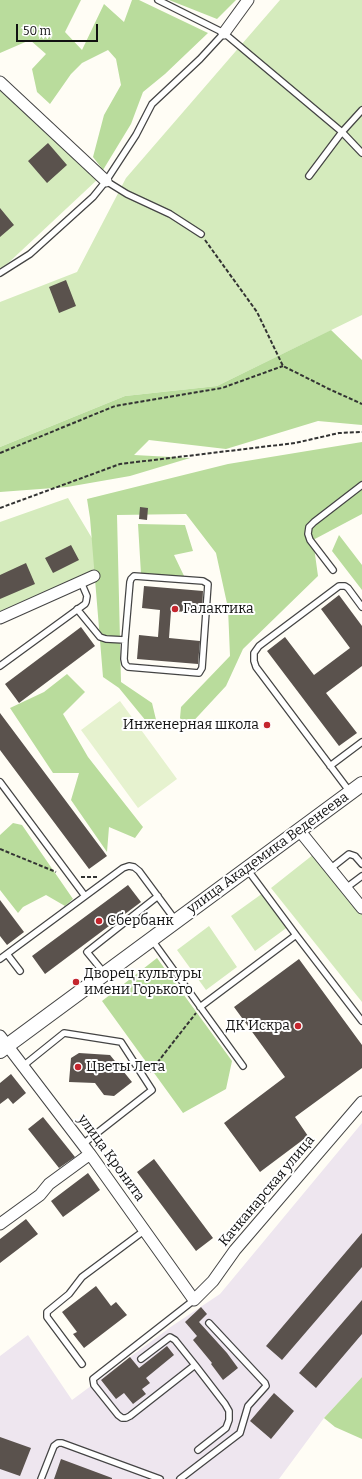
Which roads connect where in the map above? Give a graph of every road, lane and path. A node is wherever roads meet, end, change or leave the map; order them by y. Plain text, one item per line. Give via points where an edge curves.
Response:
1 (158, 0) edge
2 (248, 0) edge
3 (224, 33) junction
4 (0, 82) edge
5 (362, 110) edge
6 (342, 132) junction
7 (362, 153) edge
8 (309, 176) dead end
9 (106, 181) junction
10 (201, 234) joint
11 (0, 274) edge
12 (284, 366) junction
13 (362, 404) edge
14 (362, 432) edge
15 (0, 453) edge
16 (362, 485) edge
17 (0, 508) edge
18 (333, 570) dead end
19 (94, 576) dead end
20 (81, 582) junction
21 (362, 607) edge
22 (77, 609) junction
23 (0, 618) edge
24 (126, 640) junction
25 (0, 666) edge
26 (362, 742) edge
27 (330, 766) junction
28 (0, 782) edge
29 (362, 784) edge
30 (350, 792) junction
31 (299, 830) junction
32 (362, 864) edge
33 (247, 869) junction
34 (330, 869) junction
35 (362, 876) edge
36 (346, 888) junction
37 (85, 896) junction
38 (158, 896) junction
39 (362, 908) edge
40 (176, 921) junction
41 (296, 935) junction
42 (151, 939) junction
43 (7, 954) junction
44 (0, 958) edge
45 (20, 971) dead end
46 (105, 974) junction
47 (200, 1007) junction
48 (362, 1022) edge
49 (3, 1044) edge
50 (23, 1066) junction
51 (243, 1066) dead end
52 (145, 1079) junction
53 (362, 1102) edge
54 (82, 1144) junction
55 (90, 1154) junction
56 (0, 1224) edge
57 (144, 1230) junction
58 (194, 1300) junction
59 (209, 1322) dead end
60 (141, 1359) dead end
61 (82, 1364) dead end
62 (195, 1365) junction
63 (198, 1450) dead end
64 (41, 1479) edge
65 (160, 1479) edge
66 (180, 1479) edge

1 - 3 lane
2 - 3 street
3 - 6 lane
3 - 9 lane via 152,104 136,136
4 - 9 street
5 - 6 lane
6 - 7 lane
6 - 8 lane
9 - 10 lane via 170,214
9 - 11 lane via 93,197 30,254
10 - 12 path via 257,312
12 - 13 path
12 - 15 path via 222,388 116,406
14 - 17 path via 339,433 295,443 120,464
16 - 18 lane via 309,527 310,540
19 - 20 street
20 - 22 lane via 87,599 85,604
20 - 23 street
21 - 27 lane via 348,588 338,586 259,646 254,653 256,667
22 - 24 lane via 100,637
22 - 25 lane
24 - 24 lane via 124,659 128,667 199,673 202,668 208,584 203,581 134,576 130,582
26 - 27 lane
27 - 30 lane
28 - 37 lane
29 - 30 street, улица Академика Веденеева
30 - 31 street, улица Академика Веденеева
31 - 33 street, улица Академика Веденеева
31 - 34 street
32 - 34 lane via 356,856 349,854
33 - 40 street, улица Академика Веденеева
33 - 41 lane
34 - 36 street
35 - 36 lane
36 - 39 street
37 - 38 lane via 129,866 139,870
37 - 43 lane
38 - 40 lane
38 - 46 lane via 87,952
40 - 42 street, улица Академика Веденеева
41 - 47 lane
41 - 48 lane
42 - 46 street, улица Академика Веденеева
42 - 47 lane
43 - 44 lane
43 - 45 lane
46 - 49 street, улица Академика Веденеева
47 - 51 lane
47 - 52 path
49 - 50 street, улица Кронита
50 - 52 lane via 64,1033 121,1042
50 - 54 street, улица Кронита
52 - 54 lane via 152,1090
53 - 58 street, Качканарская улица via 235,1250 213,1281
54 - 55 street, улица Кронита
55 - 56 street
55 - 57 street, улица Кронита
57 - 58 street, улица Кронита
57 - 61 lane via 82,1277 69,1294 46,1312 47,1317
58 - 62 lane via 94,1376 93,1381 118,1415 126,1418
59 - 66 lane via 266,1386 248,1406 240,1432
60 - 62 lane via 170,1337
62 - 63 lane via 229,1411 226,1428
64 - 65 lane via 54,1446 58,1443

